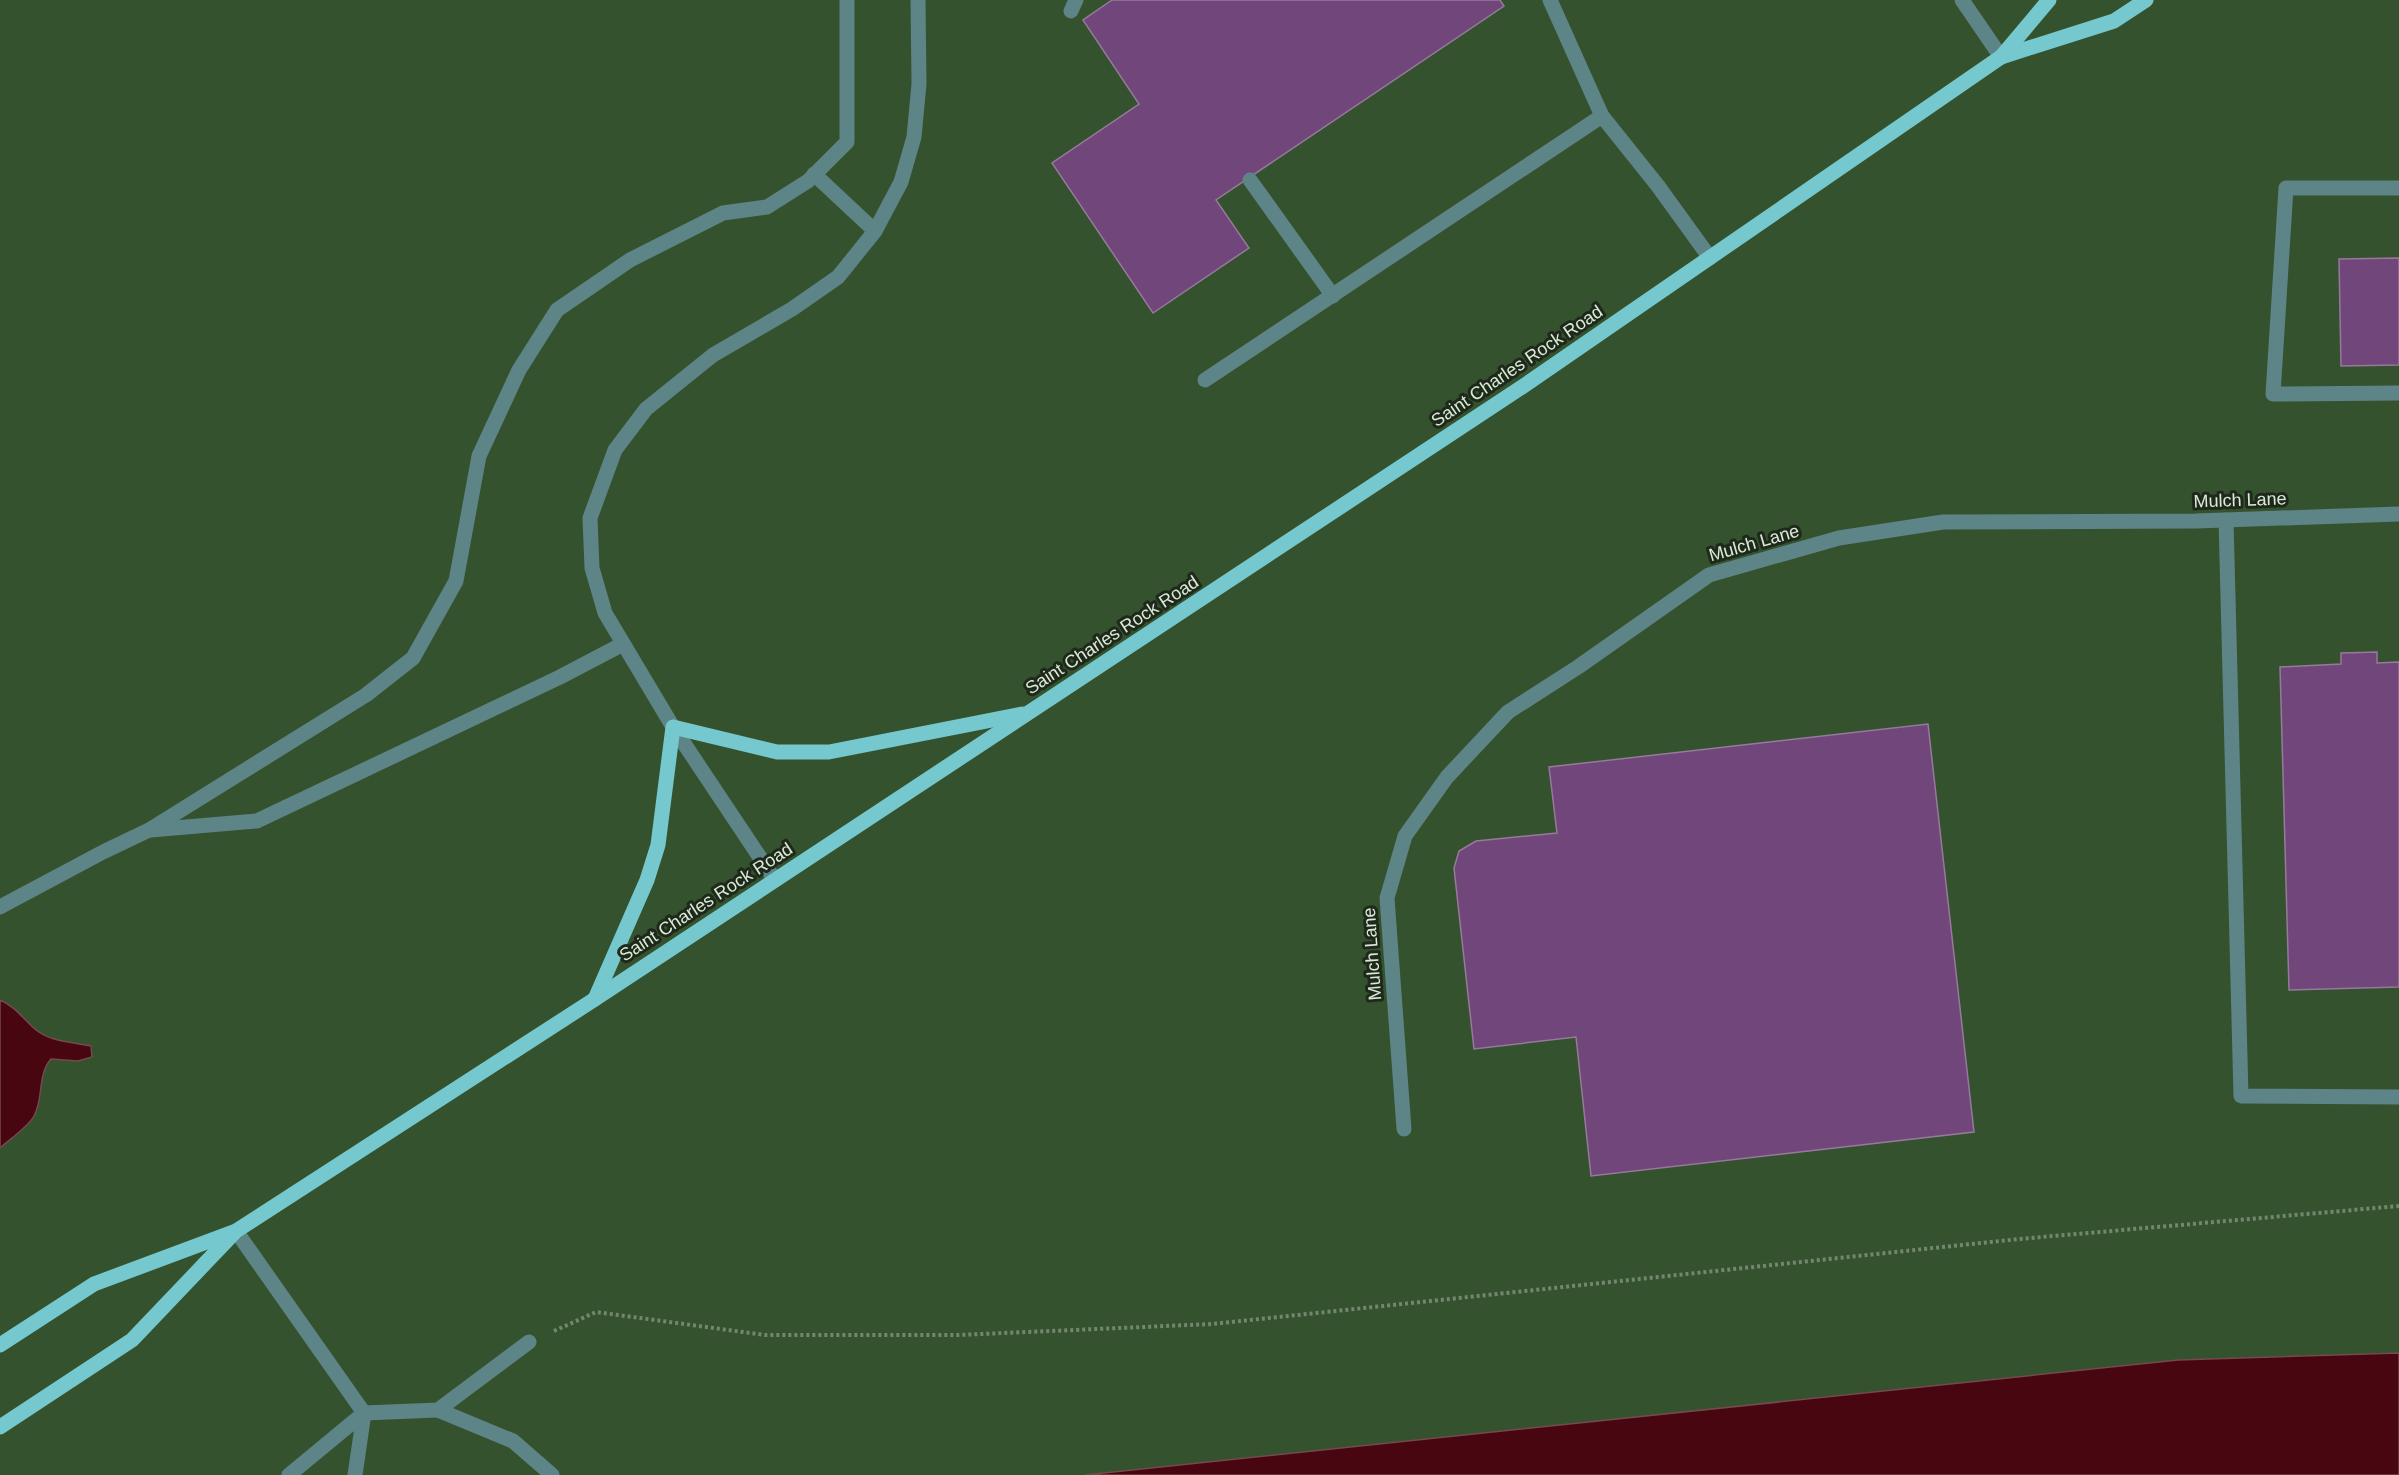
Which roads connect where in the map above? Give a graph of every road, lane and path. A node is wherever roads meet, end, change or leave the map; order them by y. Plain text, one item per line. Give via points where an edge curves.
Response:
1 (847, 0) edge
2 (918, 0) edge
3 (1550, 0) edge
4 (1962, 0) edge
5 (2049, 0) edge
6 (2146, 0) edge
7 (2001, 57) junction
8 (1602, 116) junction
9 (814, 174) junction
10 (1250, 180) dead end
11 (2399, 188) edge
12 (875, 231) junction
13 (1710, 258) junction
14 (1333, 296) junction
15 (1205, 380) dead end
16 (2399, 393) edge
17 (2399, 514) edge
18 (2226, 520) junction
19 (623, 644) junction
20 (1031, 712) junction
21 (673, 727) junction
22 (149, 830) junction
23 (775, 880) junction
24 (0, 908) edge
25 (595, 999) junction
26 (2399, 1096) edge
27 (1404, 1129) dead end
28 (2399, 1206) edge
29 (236, 1231) junction
30 (529, 1342) joint
31 (0, 1345) edge
32 (438, 1410) junction
33 (364, 1413) junction
34 (0, 1427) edge
35 (289, 1475) edge
36 (355, 1475) edge
37 (552, 1475) edge

1 - 9 street via 847,142
2 - 12 street via 919,84 914,137 901,182
3 - 8 street
4 - 7 street
5 - 7 main road, Saint Charles Rock Road
6 - 7 main road, Saint Charles Rock Road via 2114,21
7 - 13 main road, Saint Charles Rock Road
8 - 13 street
8 - 14 street
9 - 12 street
9 - 22 street via 768,207 723,213 630,260 557,310 519,370 479,456 456,581 413,658 366,695
10 - 14 street
11 - 16 street via 2286,188 2273,394
12 - 19 street via 838,277 713,355 646,409 615,450 590,518 592,568 605,613
13 - 20 main road, Saint Charles Rock Road via 1516,392
14 - 15 street
17 - 18 street, Mulch Lane
18 - 26 street via 2241,1096
18 - 27 street, Mulch Lane via 1942,522 1839,538 1709,575 1508,712 1446,777 1405,836 1387,898
19 - 21 street
19 - 22 street via 257,821
20 - 21 main road via 829,752 777,752
20 - 23 main road, Saint Charles Rock Road
21 - 23 street
21 - 25 main road via 658,845 647,880
22 - 24 street
23 - 25 main road, Saint Charles Rock Road
25 - 29 main road, Saint Charles Rock Road
28 - 30 path via 2019,1239 1212,1324 958,1335 765,1335 597,1312
29 - 31 main road, Saint Charles Rock Road via 94,1284
29 - 33 street
29 - 34 main road, Saint Charles Rock Road via 132,1340
30 - 32 street
32 - 33 street
32 - 37 street via 513,1440
33 - 35 street
33 - 36 street

